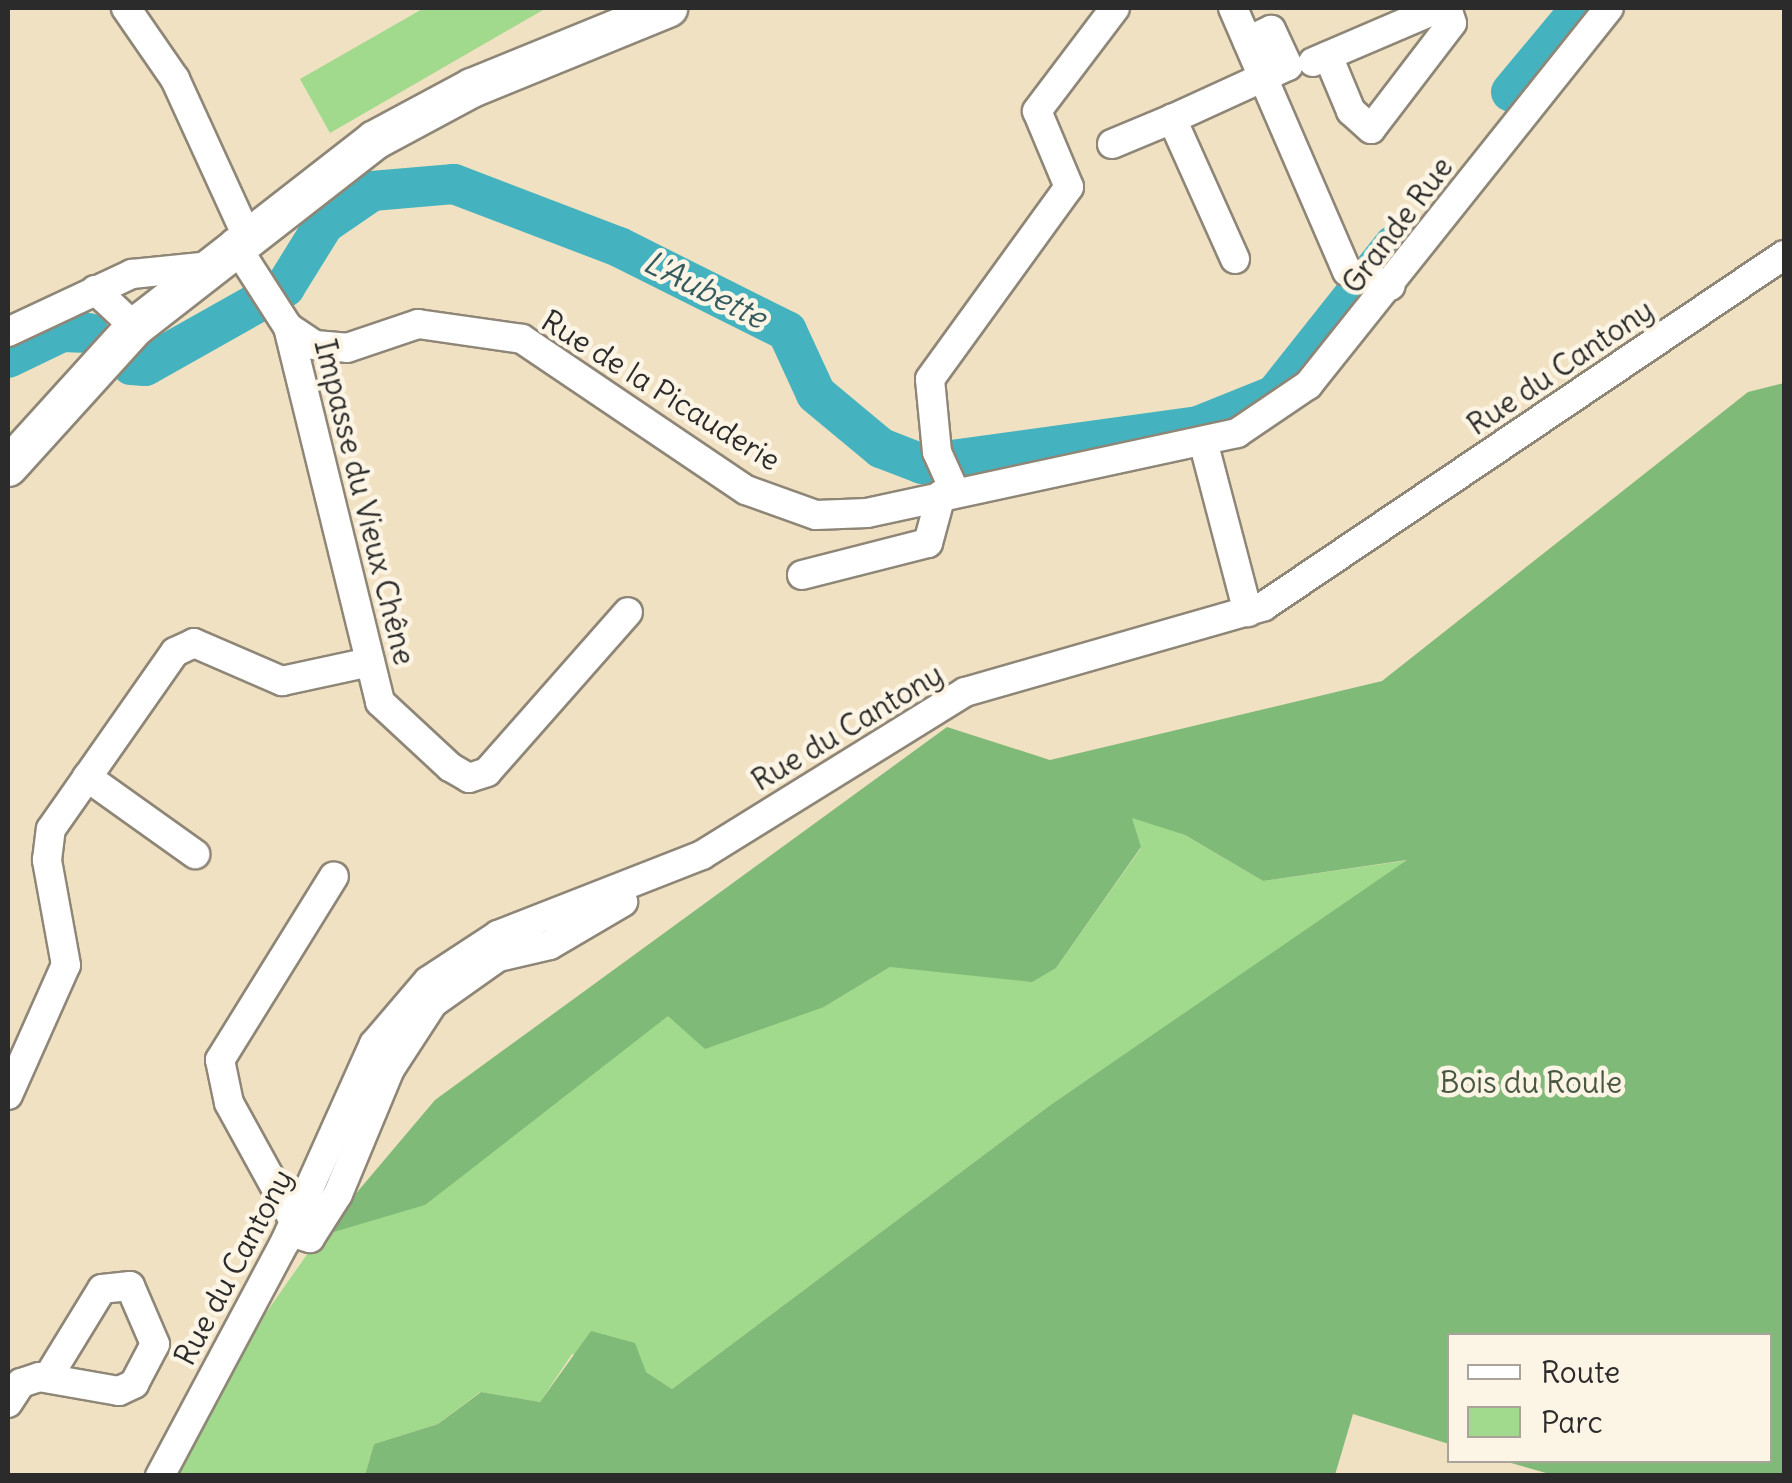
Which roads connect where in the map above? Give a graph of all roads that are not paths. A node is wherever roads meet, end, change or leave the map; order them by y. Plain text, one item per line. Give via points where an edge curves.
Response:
1 (126, 8) edge
2 (668, 8) edge
3 (1114, 8) edge
4 (1232, 8) edge
5 (1439, 8) edge
6 (1447, 8) edge
7 (1609, 8) edge
8 (1247, 42) junction
9 (1328, 56) junction
10 (1288, 66) junction
11 (1262, 80) junction
12 (1172, 120) junction
13 (1112, 144) dead end
14 (229, 247) junction
15 (1784, 256) edge
16 (1234, 258) dead end
17 (1384, 286) junction
18 (96, 290) junction
19 (282, 316) junction
20 (135, 326) junction
21 (8, 332) edge
22 (1204, 441) junction
23 (8, 467) edge
24 (948, 489) junction
25 (802, 575) dead end
26 (628, 612) dead end
27 (1248, 612) junction
28 (370, 662) junction
29 (87, 778) junction
30 (195, 854) dead end
31 (334, 876) dead end
32 (8, 1095) edge
33 (292, 1228) junction
34 (48, 1377) dead end
35 (8, 1403) edge
36 (160, 1476) edge

1 - 14 street via 176,79
2 - 14 main road via 456,96 376,140
3 - 24 street via 1038,111 1069,186 930,379
4 - 8 street
5 - 9 street
6 - 9 street via 1452,24 1371,129 1351,111
7 - 17 street, Grande Rue
8 - 10 street via 1271,30
8 - 11 street
9 - 10 street
10 - 11 street
11 - 12 street
11 - 17 street via 1347,271
12 - 13 street
12 - 16 street
14 - 18 street
14 - 19 street
14 - 20 main road
15 - 27 street, Rue du Cantony
17 - 22 street, Grande Rue via 1308,385
18 - 20 street
18 - 21 street
19 - 24 street, Rue de la Picauderie via 315,345 347,348 418,324 522,339 746,490 816,516
19 - 28 street, Impasse du Vieux Chêne
20 - 23 main road
22 - 24 street, Rue de la Picauderie
22 - 27 street
24 - 25 street via 928,543
26 - 28 street, Impasse du Vieux Chêne via 512,748 469,778 380,702
27 - 33 street, Rue du Cantony via 965,692 702,854 651,874 634,896 550,945 498,957 433,1003 390,1069 310,1238
28 - 29 street via 282,681 194,643 175,652
29 - 30 street
29 - 32 street via 52,828 47,860 66,965
31 - 33 street via 220,1060 229,1103
33 - 36 street, Rue du Cantony
34 - 35 street via 21,1383

